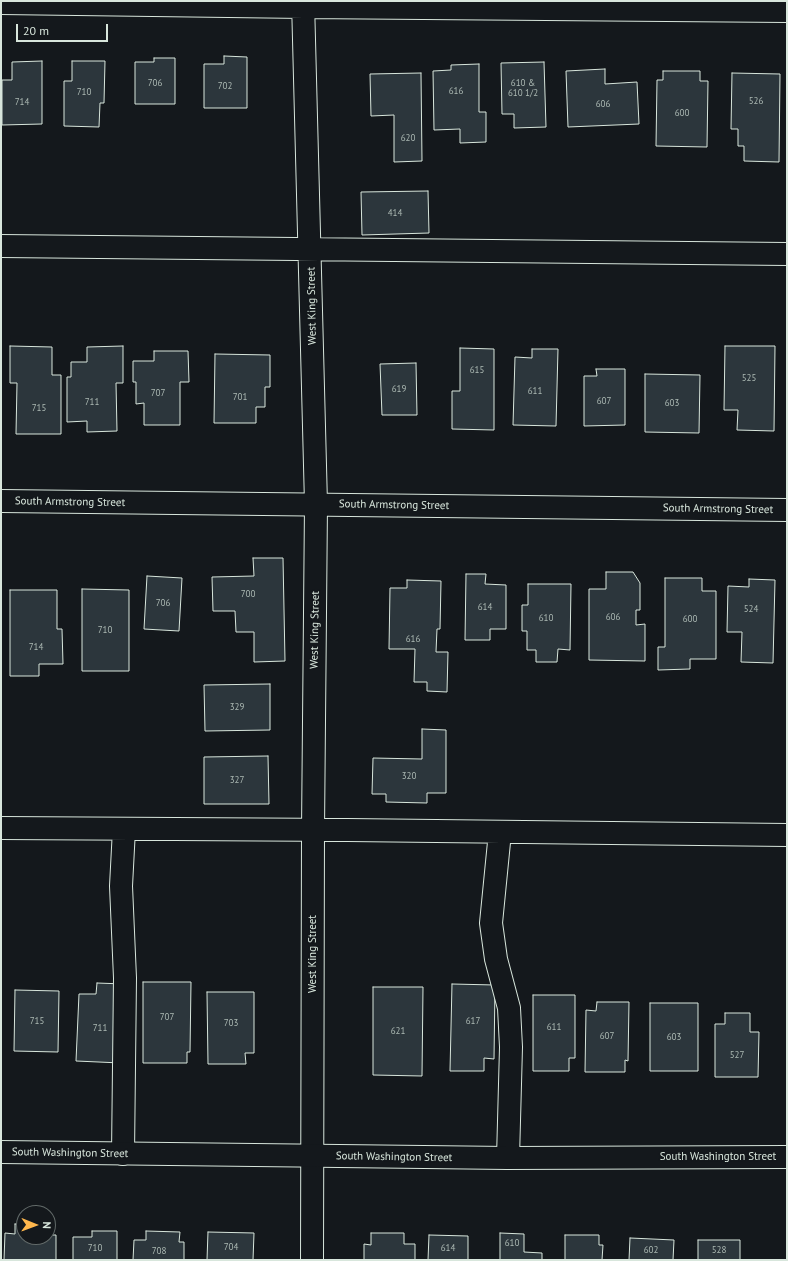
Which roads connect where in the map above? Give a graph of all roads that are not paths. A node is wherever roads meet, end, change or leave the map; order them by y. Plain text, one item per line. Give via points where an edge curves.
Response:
1 (1, 3) edge
2 (304, 4) edge
3 (637, 5) edge
4 (787, 11) edge
5 (1, 246) edge
6 (310, 250) junction
7 (787, 254) edge
8 (1, 501) edge
9 (316, 504) junction
10 (787, 510) edge
11 (1, 828) edge
12 (124, 829) junction
13 (313, 830) junction
14 (500, 832) junction
15 (787, 835) edge
16 (1, 1152) edge
17 (124, 1154) junction
18 (313, 1156) junction
19 (787, 1157) edge
20 (508, 1158) junction
21 (312, 1260) edge

1 - 2 street
2 - 3 street
2 - 6 street, West King Street
3 - 4 street
5 - 6 street
6 - 7 street
6 - 9 street, West King Street
8 - 9 street, South Armstrong Street
9 - 10 street, South Armstrong Street
9 - 13 street, West King Street
11 - 12 street
12 - 13 street
12 - 17 street
13 - 14 street
13 - 18 street, West King Street
14 - 15 street
14 - 20 street via 491,923 496,959 509,1008 511,1047
16 - 17 street, South Washington Street
17 - 18 street, South Washington Street
18 - 20 street, South Washington Street
18 - 21 street, West King Street
19 - 20 street, South Washington Street

